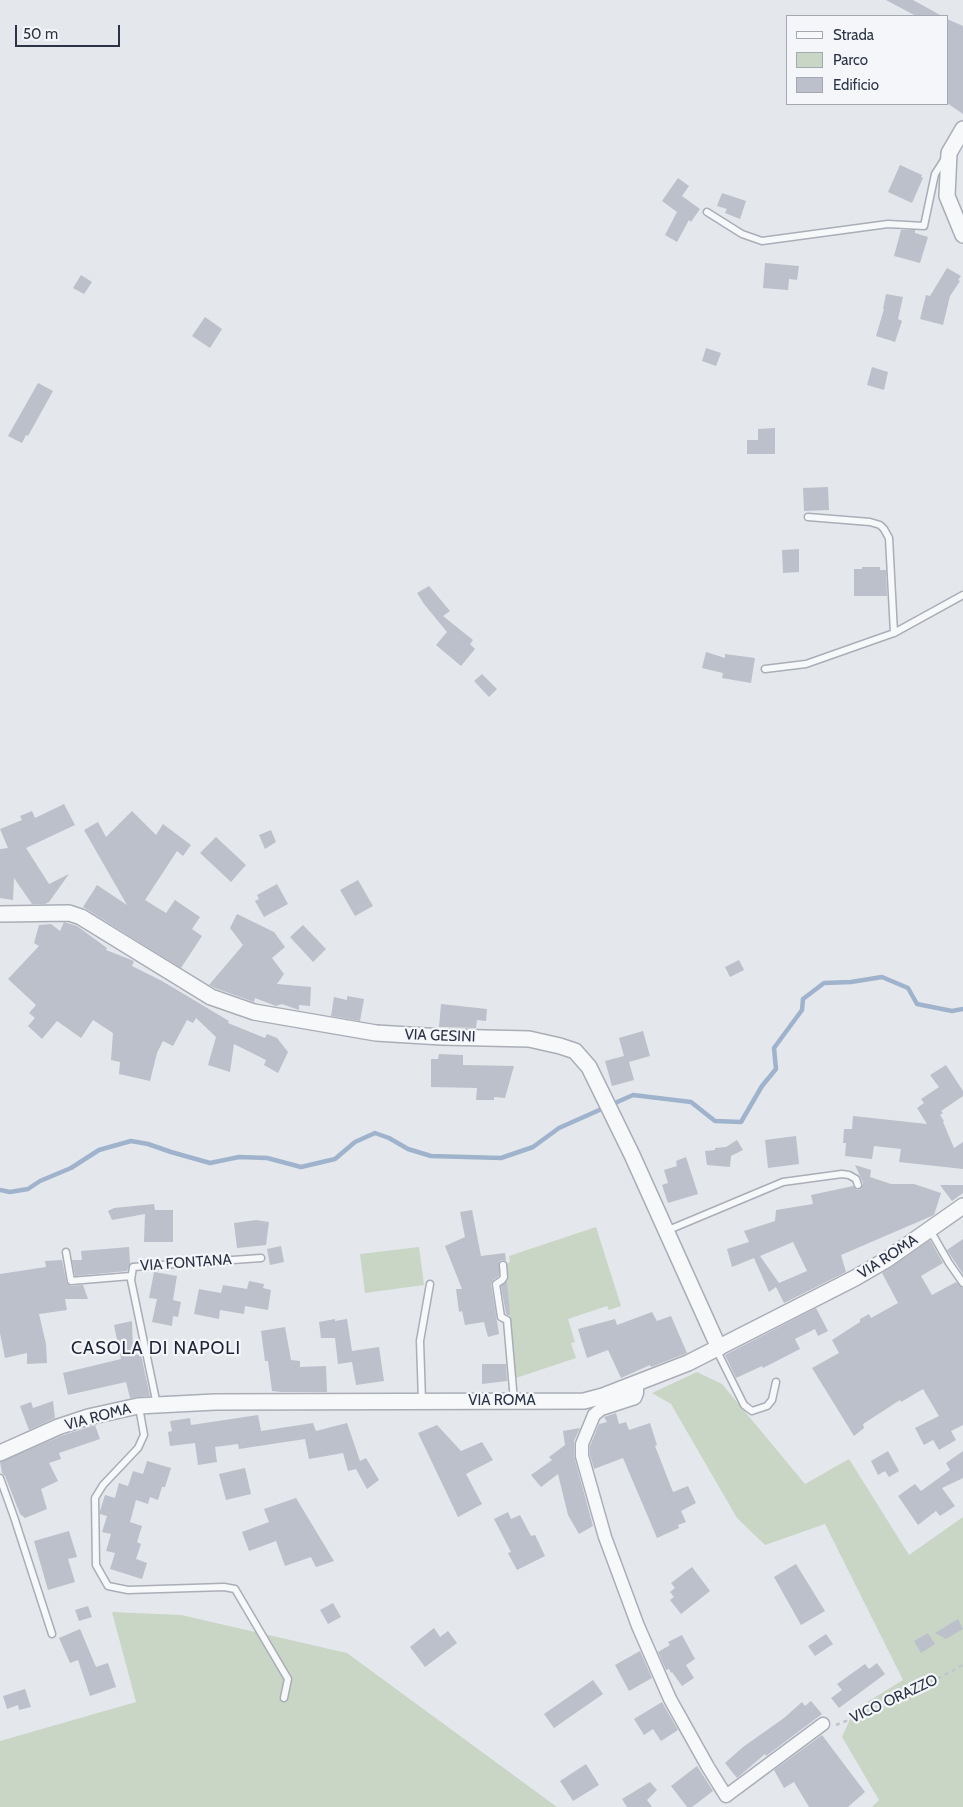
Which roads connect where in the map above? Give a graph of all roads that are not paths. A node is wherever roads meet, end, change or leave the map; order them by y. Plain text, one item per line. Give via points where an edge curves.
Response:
1 (963, 129) edge
2 (949, 153) junction
3 (707, 212) dead end
4 (963, 236) edge
5 (808, 517) dead end
6 (963, 594) edge
7 (894, 633) junction
8 (765, 669) dead end
9 (0, 914) edge
10 (858, 1185) dead end
11 (963, 1206) edge
12 (930, 1229) junction
13 (666, 1231) junction
14 (66, 1252) dead end
15 (260, 1258) dead end
16 (503, 1265) dead end
17 (131, 1276) junction
18 (963, 1283) edge
19 (430, 1284) dead end
20 (717, 1349) junction
21 (776, 1382) dead end
22 (637, 1384) junction
23 (514, 1401) junction
24 (422, 1402) junction
25 (157, 1405) junction
26 (138, 1406) junction
27 (0, 1453) edge
28 (0, 1478) edge
29 (52, 1634) dead end
30 (284, 1698) dead end
31 (824, 1724) road end

1 - 2 street
2 - 3 lane via 935,174 924,226 888,224 762,242 742,234
2 - 4 street via 947,196
5 - 7 lane via 870,522 884,528 889,538
6 - 7 lane
7 - 8 lane via 806,664
9 - 13 street, VIA GESINI via 69,913 81,917 211,997 254,1012 376,1033 529,1039 575,1052 589,1066
10 - 13 lane via 856,1179 842,1174 782,1182
11 - 12 street, VIA ROMA
12 - 18 lane
12 - 20 street, VIA ROMA via 855,1278
13 - 20 street, VIA GESINI
14 - 17 lane via 70,1281
15 - 17 lane, VIA FONTANA via 133,1267
16 - 23 lane via 504,1277 496,1284 501,1317 507,1320
17 - 25 lane, VIA FONTANA
19 - 24 lane via 420,1341
20 - 21 lane via 744,1405 752,1411 767,1406 772,1400
20 - 22 street, VIA ROMA
22 - 23 street, VIA ROMA via 584,1401
22 - 31 street via 635,1398 594,1415 582,1444 582,1456 604,1537 638,1626 684,1725 726,1796
23 - 24 street, VIA ROMA
24 - 25 street, VIA ROMA
25 - 26 street, VIA ROMA
26 - 27 street, VIA ROMA via 58,1427
26 - 30 lane via 144,1435 138,1448 95,1498 96,1565 108,1586 128,1590 236,1589 288,1679
28 - 29 lane

